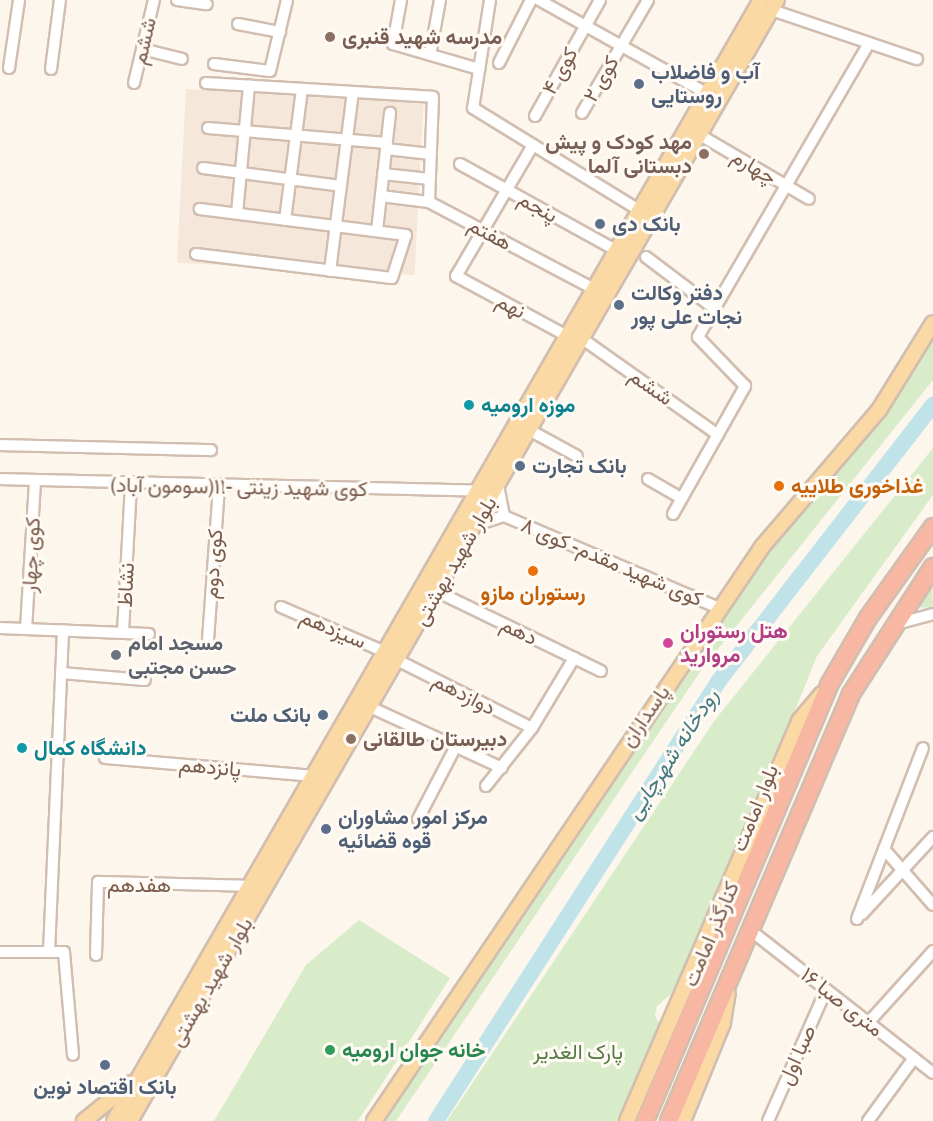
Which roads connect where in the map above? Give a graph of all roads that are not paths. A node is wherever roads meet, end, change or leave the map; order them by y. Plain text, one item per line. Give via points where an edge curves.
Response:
1 (19, 0) edge
2 (60, 0) edge
3 (154, 0) edge
4 (177, 0) edge
5 (287, 0) edge
6 (400, 0) edge
7 (440, 0) edge
8 (490, 0) edge
9 (531, 0) edge
10 (539, 0) edge
11 (600, 0) edge
12 (648, 0) edge
13 (761, 0) edge
14 (207, 4) dead end
15 (775, 5) edge
16 (238, 24) dead end
17 (585, 26) junction
18 (280, 32) junction
19 (869, 43) junction
20 (621, 45) junction
21 (142, 49) junction
22 (430, 55) junction
23 (182, 59) dead end
24 (917, 59) dead end
25 (499, 63) dead end
26 (214, 64) dead end
27 (9, 68) dead end
28 (51, 69) dead end
29 (479, 69) junction
30 (134, 83) dead end
31 (206, 83) dead end
32 (249, 86) junction
33 (302, 89) junction
34 (353, 92) junction
35 (706, 93) junction
36 (390, 112) dead end
37 (582, 113) dead end
38 (535, 116) dead end
39 (208, 128) dead end
40 (245, 132) junction
41 (700, 135) junction
42 (296, 136) junction
43 (347, 140) junction
44 (534, 145) junction
45 (386, 146) junction
46 (431, 154) junction
47 (460, 164) dead end
48 (203, 168) dead end
49 (241, 173) junction
50 (383, 174) junction
51 (290, 179) junction
52 (430, 179) junction
53 (341, 186) junction
54 (786, 187) junction
55 (507, 190) junction
56 (381, 196) junction
57 (809, 200) dead end
58 (429, 202) junction
59 (200, 208) dead end
60 (639, 210) junction
61 (237, 213) junction
62 (285, 219) junction
63 (336, 226) junction
64 (377, 231) junction
65 (483, 231) junction
66 (616, 250) junction
67 (196, 254) dead end
68 (646, 257) dead end
69 (330, 271) junction
70 (594, 289) junction
71 (715, 309) junction
72 (933, 324) edge
73 (567, 336) junction
74 (584, 340) junction
75 (531, 430) junction
76 (717, 435) junction
77 (0, 445) edge
78 (211, 450) dead end
79 (577, 456) dead end
80 (0, 479) edge
81 (648, 479) dead end
82 (35, 480) junction
83 (131, 486) junction
84 (498, 486) junction
85 (219, 487) junction
86 (477, 491) junction
87 (681, 499) junction
88 (673, 514) dead end
89 (504, 516) junction
90 (476, 525) junction
91 (933, 527) edge
92 (933, 567) edge
93 (438, 592) junction
94 (281, 607) dead end
95 (720, 608) junction
96 (933, 614) edge
97 (0, 628) edge
98 (26, 629) junction
99 (63, 630) junction
100 (890, 631) junction
101 (123, 632) junction
102 (149, 634) dead end
103 (208, 640) dead end
104 (385, 651) junction
105 (574, 658) junction
106 (397, 660) junction
107 (601, 671) dead end
108 (61, 673) junction
109 (145, 680) dead end
110 (829, 685) junction
111 (370, 707) junction
112 (532, 728) junction
113 (456, 747) junction
114 (923, 748) dead end
115 (334, 757) junction
116 (105, 758) dead end
117 (502, 768) junction
118 (315, 776) junction
119 (486, 786) dead end
120 (418, 819) dead end
121 (933, 837) edge
122 (884, 849) junction
123 (902, 870) junction
124 (250, 886) junction
125 (933, 905) edge
126 (750, 930) junction
127 (933, 951) edge
128 (0, 952) edge
129 (49, 952) junction
130 (96, 956) dead end
131 (730, 980) junction
132 (826, 990) junction
133 (868, 1023) junction
134 (72, 1055) dead end
135 (914, 1059) junction
136 (142, 1073) junction
137 (933, 1073) edge
138 (84, 1121) edge
139 (114, 1121) edge
140 (129, 1121) edge
141 (374, 1121) edge
142 (627, 1121) edge
143 (645, 1121) edge
144 (669, 1121) edge
145 (683, 1121) edge
146 (768, 1121) edge
147 (868, 1121) edge

1 - 27 street
2 - 28 street
3 - 21 street, ششم
4 - 14 street
5 - 18 street
6 - 22 street via 393,44
7 - 22 street
8 - 29 street
9 - 25 street
10 - 17 street
11 - 17 street, کوی ۴
12 - 20 street, کوی ۲
13 - 35 main road, بلوار شهید بهشتی
15 - 19 street
15 - 41 main road, بلوار شهید بهشتی
16 - 18 street
17 - 20 street
17 - 38 street, کوی ۴
18 - 26 street via 270,71
19 - 24 street
19 - 54 street
20 - 35 street
20 - 37 street, کوی ۲
21 - 23 street
21 - 30 street, ششم
22 - 29 street
29 - 44 street via 473,108
31 - 32 street
32 - 33 street
32 - 40 street
33 - 34 street
33 - 42 street
34 - 43 street
34 - 46 street via 433,98
35 - 60 main road, بلوار شهید بهشتی
36 - 45 street
39 - 40 street
40 - 42 street
40 - 49 street
41 - 54 street, چهارم
41 - 74 main road, بلوار شهید بهشتی
42 - 43 street
42 - 51 street
43 - 45 street
43 - 53 street
44 - 55 street
44 - 60 street
45 - 46 street
45 - 50 street
46 - 52 street
47 - 55 street, پنجم
48 - 49 street
49 - 51 street
49 - 61 street
50 - 52 street
50 - 56 street
51 - 53 street
51 - 62 street
52 - 58 street
53 - 63 street
54 - 57 street, چهارم
54 - 71 street
55 - 65 street
55 - 66 street, پنجم
56 - 58 street, هفتم
56 - 64 street
58 - 65 street, هفتم
59 - 61 street
60 - 66 main road, بلوار شهید بهشتی
61 - 62 street
62 - 63 street
63 - 64 street
63 - 69 street
64 - 69 street via 406,235 392,278
65 - 70 street, هفتم
65 - 73 street, نهم via 456,276
66 - 70 main road, بلوار شهید بهشتی
67 - 69 street
68 - 71 street
70 - 73 main road, بلوار شهید بهشتی
71 - 76 street via 697,340 745,386
72 - 95 main road, پاسداران via 879,410 762,547
73 - 86 main road, بلوار شهید بهشتی
74 - 75 main road, بلوار شهید بهشتی
74 - 76 street, ششم
75 - 79 street
75 - 84 main road, بلوار شهید بهشتی
76 - 87 street
77 - 78 street
80 - 82 street, کوی شهید زینتی -۱۱(سومون آباد)
81 - 87 street
82 - 83 street, کوی شهید زینتی -۱۱(سومون آباد)
82 - 98 street, کوی چهار
83 - 85 street, کوی شهید زینتی -۱۱(سومون آباد)
83 - 101 street, نشاط
84 - 89 street
84 - 90 main road, بلوار شهید بهشتی
85 - 86 street, کوی شهید زینتی -۱۱(سومون آباد)
85 - 103 street, کوی دوم
86 - 104 main road, بلوار شهید بهشتی
87 - 88 street
89 - 90 street
89 - 95 street, کوی شهید مقدم- کوی ۸
90 - 93 main road, بلوار شهید بهشتی
91 - 110 highway, بلوار امامت via 868,618
92 - 100 highway, بلوار امامت
93 - 105 street, دهم
93 - 106 main road, بلوار شهید بهشتی
94 - 104 street, سیزدهم
95 - 141 main road, پاسداران
96 - 100 street via 908,617
97 - 98 street, نشاط
98 - 99 street, نشاط
99 - 101 street, نشاط
99 - 108 street
100 - 126 highway, بلوار امامت via 851,694
101 - 102 street
104 - 115 main road, بلوار شهید بهشتی
105 - 107 street, دهم
105 - 112 street
106 - 111 main road, بلوار شهید بهشتی
106 - 112 street, دوازدهم
108 - 109 street
108 - 129 street
110 - 142 main road, کنارگذر امامت via 799,722
110 - 143 highway, بلوار امامت
111 - 113 street
111 - 115 main road, بلوار شهید بهشتی
112 - 117 street
113 - 117 street
113 - 120 street
114 - 122 street
115 - 118 main road, بلوار شهید بهشتی
115 - 140 main road, بلوار شهید بهشتی
116 - 118 street, پانزدهم
117 - 119 street
118 - 124 main road, بلوار شهید بهشتی
121 - 123 street
122 - 123 street
122 - 123 street via 857,919
123 - 125 street
124 - 130 street, هفدهم via 98,882
124 - 136 main road, بلوار شهید بهشتی
126 - 131 highway, بلوار امامت
126 - 132 street, ۱۶ متری صبا
127 - 133 street
128 - 129 street
129 - 134 street via 64,952
131 - 144 highway, بلوار امامت
131 - 145 main road, کنارگذر امامت via 723,1023
132 - 133 street, ۱۶ متری صبا
132 - 146 street, صبا اول
133 - 135 street, ۱۶ متری صبا
135 - 137 street, ۱۶ متری صبا
135 - 147 street
136 - 138 main road
136 - 139 main road, بلوار شهید بهشتی

